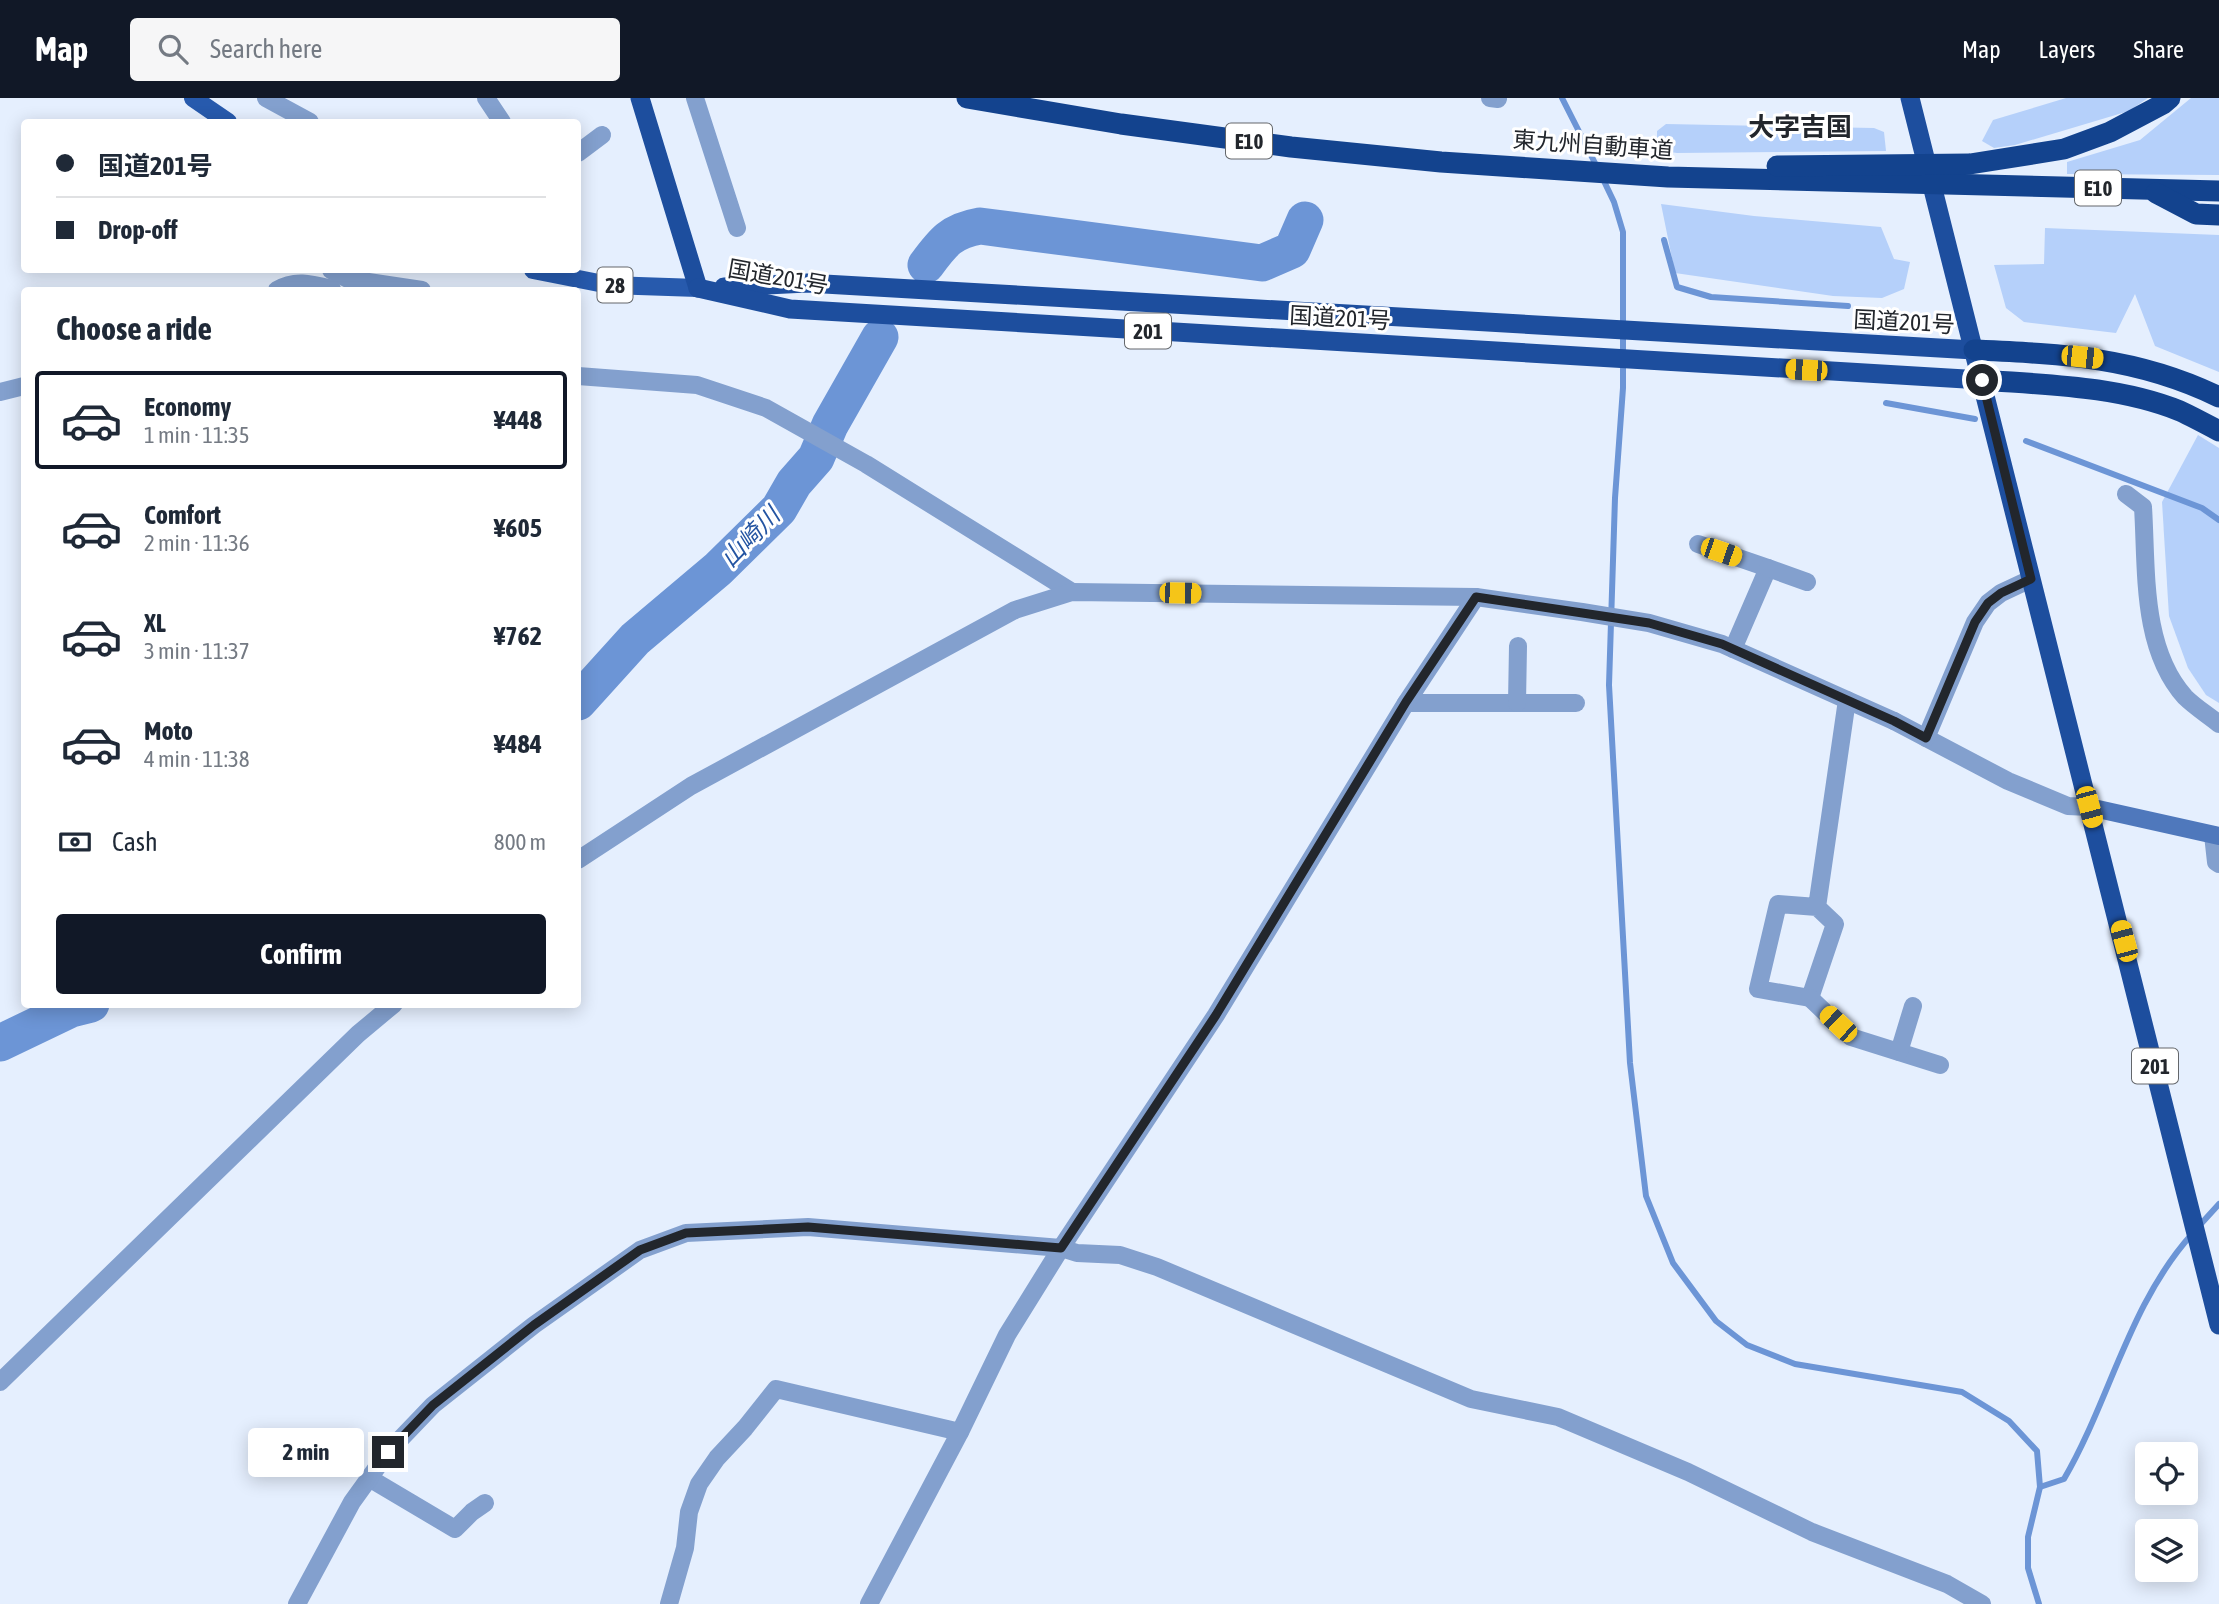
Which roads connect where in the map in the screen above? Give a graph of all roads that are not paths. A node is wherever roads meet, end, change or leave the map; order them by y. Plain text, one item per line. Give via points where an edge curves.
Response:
1 (193, 98) edge
2 (265, 98) edge
3 (486, 98) edge
4 (640, 98) edge
5 (695, 98) edge
6 (967, 98) edge
7 (1490, 98) edge
8 (1910, 98) edge
9 (2170, 98) edge
10 (1498, 99) edge
11 (224, 119) edge
12 (304, 119) edge
13 (500, 119) edge
14 (603, 135) dead end
15 (581, 151) edge
16 (1902, 174) junction
17 (2150, 189) junction
18 (2219, 191) edge
19 (2219, 215) edge
20 (737, 228) dead end
21 (337, 273) edge
22 (548, 273) edge
23 (282, 287) edge
24 (324, 287) edge
25 (402, 287) edge
26 (698, 288) junction
27 (1974, 350) junction
28 (581, 376) edge
29 (1982, 380) junction
30 (21, 387) edge
31 (0, 392) edge
32 (2219, 397) edge
33 (2219, 431) edge
34 (2126, 494) dead end
35 (1698, 544) dead end
36 (1768, 568) junction
37 (2031, 579) junction
38 (1807, 582) dead end
39 (1072, 592) junction
40 (1476, 597) junction
41 (1518, 646) dead end
42 (1733, 649) junction
43 (1847, 700) junction
44 (1406, 702) junction
45 (1517, 703) junction
46 (1576, 703) dead end
47 (2219, 724) edge
48 (1926, 738) junction
49 (2089, 807) junction
50 (2216, 836) edge
51 (581, 858) edge
52 (2219, 864) edge
53 (1817, 907) junction
54 (1810, 998) junction
55 (1913, 1006) dead end
56 (389, 1008) edge
57 (1899, 1052) junction
58 (1940, 1065) dead end
59 (1061, 1248) junction
60 (2219, 1325) edge
61 (0, 1382) edge
62 (960, 1432) junction
63 (369, 1478) junction
64 (485, 1503) dead end
65 (297, 1604) edge
66 (670, 1604) edge
67 (869, 1604) edge
68 (1982, 1604) edge

1 - 11 main road
2 - 12 street
3 - 13 street
4 - 26 highway, 国道201号
5 - 20 street
6 - 16 highway, 東九州自動車道 / E10 via 1291,147 1441,162 1668,172
7 - 10 street
8 - 27 highway, 国道201号 / 201
9 - 16 highway via 2110,132 2064,149
14 - 15 street
16 - 17 highway, E10 via 1977,185
17 - 18 highway, E10
17 - 19 highway via 2196,214
21 - 25 street
22 - 26 main road, 28 via 609,285
23 - 24 street via 305,282
26 - 27 highway, 国道201号 / 201 via 807,283
26 - 29 highway, 国道201号 / 201 via 790,309
27 - 29 highway, 国道201号 / 201
27 - 32 highway via 2107,360 2152,370
28 - 39 street via 697,385 766,408 866,464
29 - 33 highway via 2139,398 2180,411
29 - 37 highway, 国道201号 / 201
30 - 31 street
34 - 47 street via 2143,507 2156,648 2186,698
35 - 36 street
36 - 38 street
36 - 42 street
37 - 48 street via 2001,593 1975,622
37 - 49 highway, 国道201号 / 201
39 - 40 street
39 - 51 street via 1015,610 691,786
40 - 42 street via 1649,623
40 - 44 street
41 - 45 street
42 - 43 street
43 - 48 street
43 - 53 street
44 - 45 street
44 - 59 street via 1216,1015
45 - 46 street
48 - 49 street via 2068,806
49 - 50 main road
49 - 60 highway, 国道201号 / 201
50 - 52 street
53 - 54 street via 1835,923
53 - 54 street via 1778,904 1759,989
54 - 57 street via 1852,1037
55 - 57 street
56 - 61 street
57 - 58 street
59 - 62 street via 1007,1335
59 - 63 street via 808,1227 686,1233 640,1250 534,1325 433,1405
59 - 68 street via 1120,1255 1157,1266 1471,1399 1559,1417 1812,1532 1947,1584
62 - 66 street via 776,1389 699,1484
62 - 67 street
63 - 64 street via 455,1529
63 - 65 street

